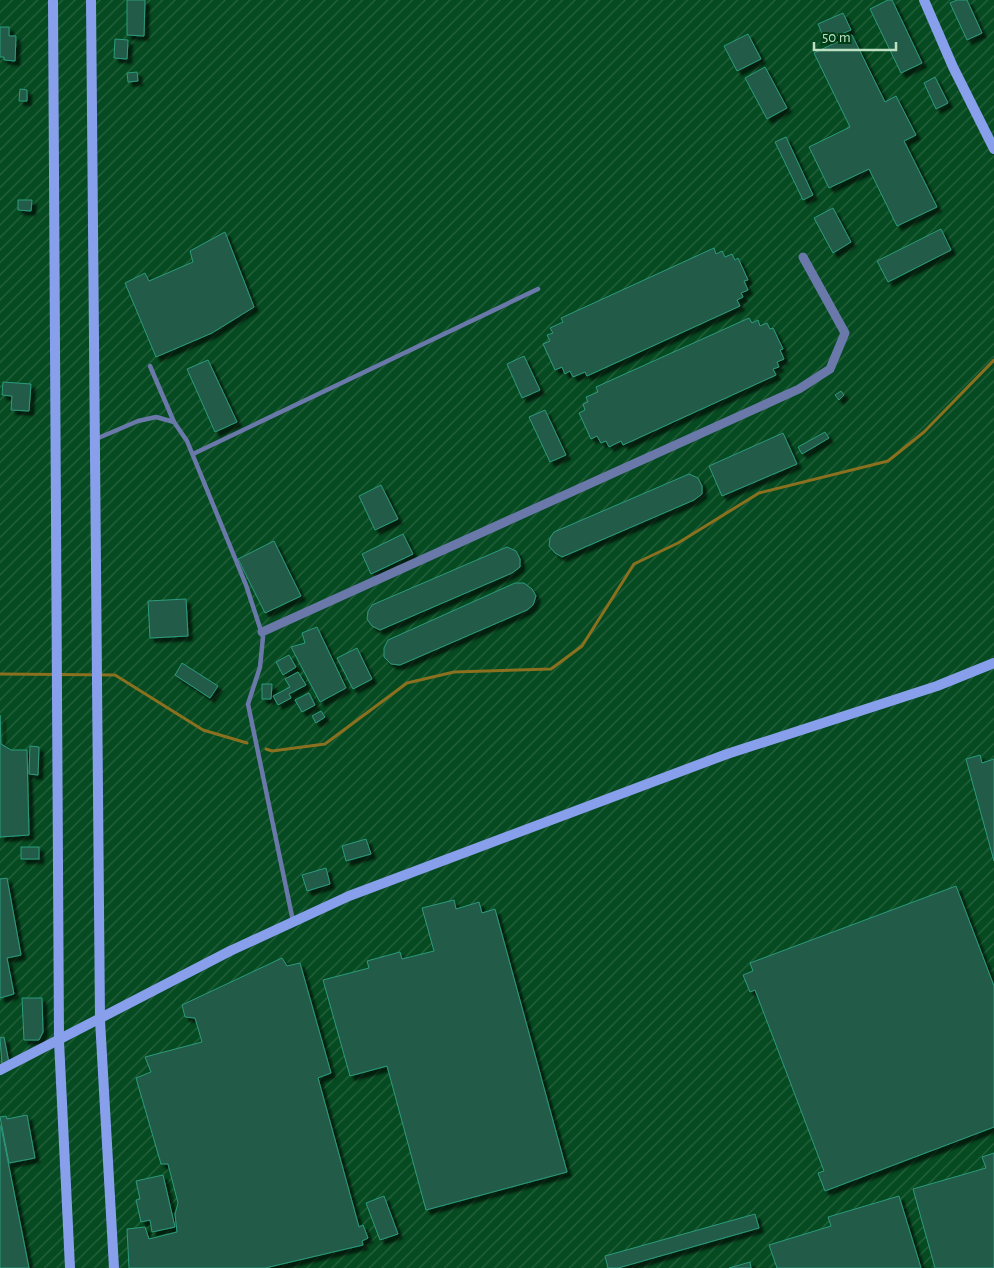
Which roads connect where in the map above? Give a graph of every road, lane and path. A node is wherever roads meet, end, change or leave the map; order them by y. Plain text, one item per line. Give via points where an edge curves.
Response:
1 (53, 0) edge
2 (91, 0) edge
3 (924, 0) edge
4 (994, 149) edge
5 (803, 257) dead end
6 (538, 289) dead end
7 (150, 366) dead end
8 (174, 422) junction
9 (95, 440) junction
10 (193, 454) junction
11 (262, 632) junction
12 (994, 662) edge
13 (293, 923) junction
14 (100, 1020) junction
15 (59, 1041) junction
16 (0, 1070) edge
17 (70, 1268) edge
18 (114, 1268) edge

1 - 15 street
2 - 9 street
3 - 4 street
5 - 11 street via 845,333 830,369 799,389
6 - 10 lane
7 - 8 lane
8 - 9 lane via 156,417 138,421
8 - 10 lane
9 - 14 street
10 - 11 lane
11 - 13 lane via 260,667 248,704
12 - 13 street via 937,686 727,754 349,896
13 - 14 street via 230,951
14 - 15 street
14 - 18 street
15 - 16 street
15 - 17 street

